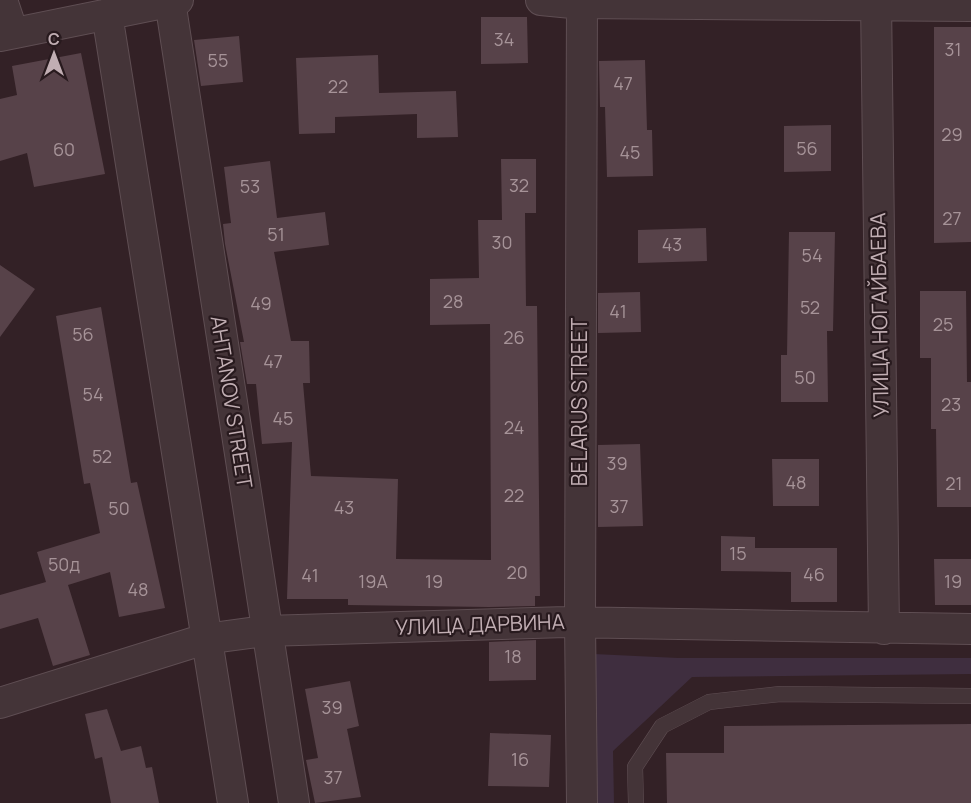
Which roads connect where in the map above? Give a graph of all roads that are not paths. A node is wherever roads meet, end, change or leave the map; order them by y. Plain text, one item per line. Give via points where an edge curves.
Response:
1 (2, 0) edge
2 (541, 0) edge
3 (174, 1) edge
4 (582, 1) edge
5 (876, 2) edge
6 (971, 6) edge
7 (107, 14) junction
8 (6, 34) edge
9 (579, 622) junction
10 (885, 629) junction
11 (971, 629) edge
12 (265, 631) junction
13 (205, 639) junction
14 (971, 696) edge
15 (0, 703) edge
16 (233, 803) edge
17 (294, 803) edge
18 (582, 803) edge
19 (636, 803) edge

1 - 8 street
2 - 4 street
3 - 7 street
3 - 12 street, AHTANOV STREET
4 - 5 street
4 - 9 street, BELARUS STREET
5 - 6 street
5 - 10 street, УЛИЦА НОГАЙБАЕВА
7 - 8 street
7 - 13 street
9 - 10 street, УЛИЦА ДАРВИНА
9 - 12 street, УЛИЦА ДАРВИНА
9 - 18 street, BELARUS STREET
10 - 11 street, УЛИЦА ДАРВИНА
12 - 13 street, УЛИЦА ДАРВИНА
12 - 17 street, AHTANOV STREET
13 - 15 street, УЛИЦА ДАРВИНА
13 - 16 street
14 - 19 lane via 780,694 709,702 662,726 635,767

